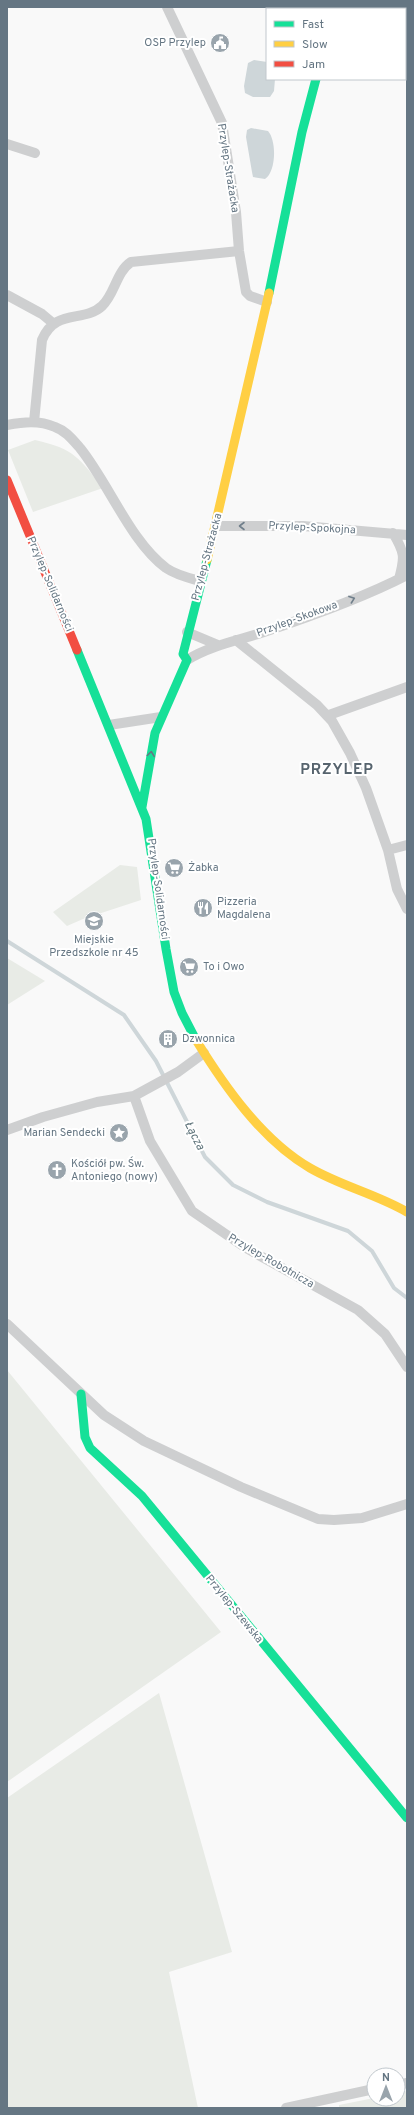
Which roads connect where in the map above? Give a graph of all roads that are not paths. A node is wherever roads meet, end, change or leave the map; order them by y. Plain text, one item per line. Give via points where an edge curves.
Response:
1 (167, 7) edge
2 (316, 80) edge
3 (7, 144) edge
4 (35, 153) dead end
5 (239, 251) junction
6 (7, 295) edge
7 (267, 302) junction
8 (54, 324) junction
9 (34, 422) junction
10 (7, 425) edge
11 (7, 480) edge
12 (216, 526) junction
13 (393, 533) junction
14 (407, 535) edge
15 (403, 577) edge
16 (200, 581) junction
17 (188, 632) junction
18 (236, 640) junction
19 (218, 645) junction
20 (187, 660) junction
21 (407, 687) edge
22 (329, 716) junction
23 (160, 717) junction
24 (109, 726) junction
25 (142, 807) junction
26 (407, 845) edge
27 (388, 850) junction
28 (407, 909) edge
29 (204, 1053) junction
30 (134, 1096) junction
31 (7, 1130) edge
32 (407, 1212) edge
33 (7, 1324) edge
34 (407, 1367) edge
35 (81, 1394) junction
36 (407, 1504) edge
37 (407, 1818) edge
38 (366, 2091) edge
39 (286, 2108) edge

1 - 5 street, Przylep-Strażacka via 222,123 236,212
2 - 7 street, Przylep-Strażacka via 290,184
3 - 4 street
5 - 7 street, Przylep-Strażacka via 246,292
5 - 8 street via 132,262 122,272 103,306
6 - 8 street via 42,314
7 - 12 street, Przylep-Strażacka
8 - 9 street via 46,331 42,340
9 - 10 street
9 - 16 street via 55,427 71,437 93,464 129,524 158,562 176,574
11 - 24 street, Przylep-Solidarności
13 -> 12 street, Przylep-Spokojna via 303,526
12 - 16 street, Przylep-Strażacka
13 - 14 street, Przylep-Spokojna
13 - 15 street via 403,549
18 -> 15 street, Przylep-Skokowa via 367,593
16 - 17 street, Przylep-Strażacka
17 - 19 street
17 - 20 street, Przylep-Strażacka via 183,654
18 - 19 street, Przylep-Skokowa
18 - 22 street
19 - 20 street, Przylep-Skokowa
20 - 23 street, Przylep-Strażacka
21 - 22 street
22 - 27 street via 366,788
23 - 24 street
25 -> 23 street, Przylep-Strażacka via 151,748
24 - 25 street, Przylep-Solidarności
25 - 29 street, Przylep-Solidarności via 154,855 175,994 185,1019
26 - 27 street
27 - 28 street via 396,889
29 - 30 street via 178,1072
29 - 32 street, Przylep-Solidarności via 256,1120 275,1141 298,1160 315,1172 385,1200
30 - 31 street via 97,1102
30 - 34 street, Przylep-Robotnicza via 150,1141 192,1211 246,1248 358,1310 385,1334
33 - 35 street
35 - 36 street via 104,1415 144,1441 288,1508 318,1519 362,1518
35 - 37 street, Przylep-Szewska via 85,1437 90,1448 142,1496
38 - 39 street

